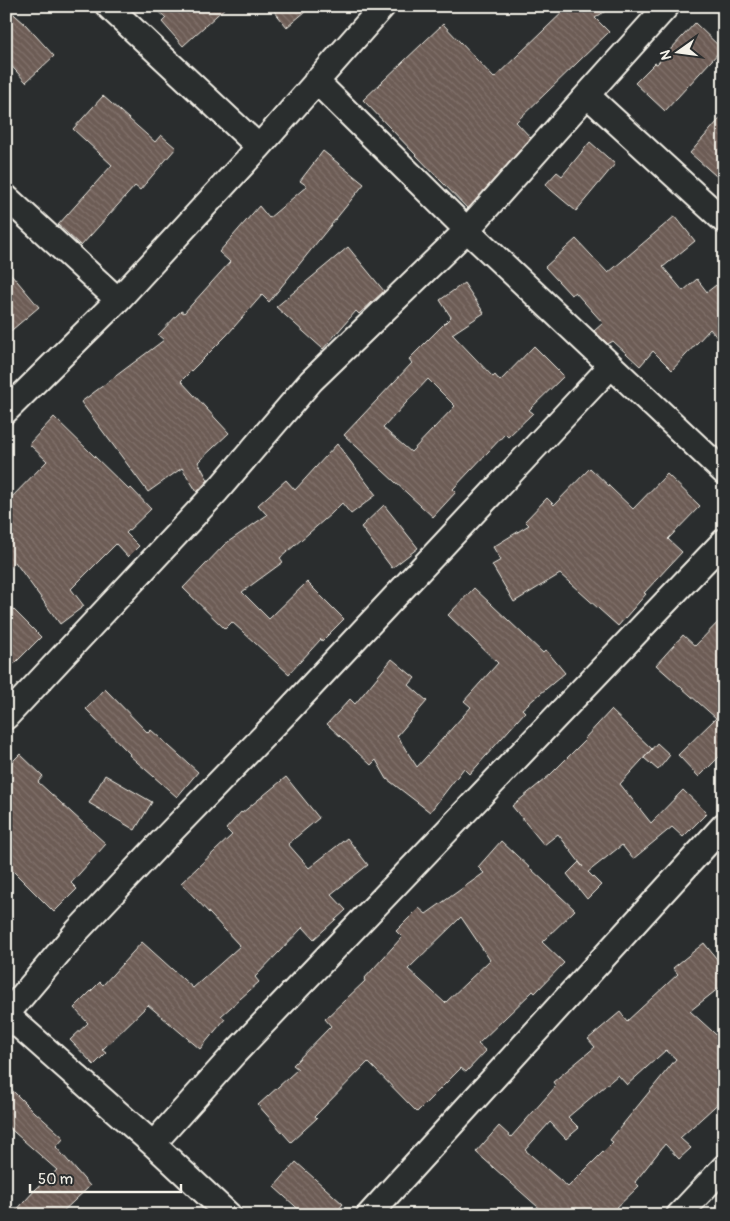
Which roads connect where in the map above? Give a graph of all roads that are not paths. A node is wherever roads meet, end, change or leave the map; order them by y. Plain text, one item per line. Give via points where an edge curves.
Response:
1 (108, 6) edge
2 (383, 6) edge
3 (667, 6) edge
4 (316, 80) junction
5 (587, 95) junction
6 (258, 147) junction
7 (6, 197) edge
8 (724, 221) edge
9 (467, 230) junction
10 (118, 300) junction
11 (612, 366) junction
12 (6, 411) edge
13 (724, 472) edge
14 (724, 541) edge
15 (6, 717) edge
16 (724, 825) edge
17 (7, 1014) edge
18 (153, 1144) junction
19 (724, 1167) edge
20 (229, 1215) edge
21 (369, 1215) edge
22 (679, 1215) edge

1 - 6 street
2 - 4 street
3 - 5 street
4 - 6 street
4 - 9 street
5 - 8 street
5 - 9 street
6 - 10 street
7 - 10 street
9 - 11 street
9 - 15 street via 311,382 217,490
10 - 12 street
11 - 13 street
11 - 17 street via 91,916
14 - 18 street via 234,1054
16 - 21 street
17 - 18 street
18 - 20 street
19 - 22 street

